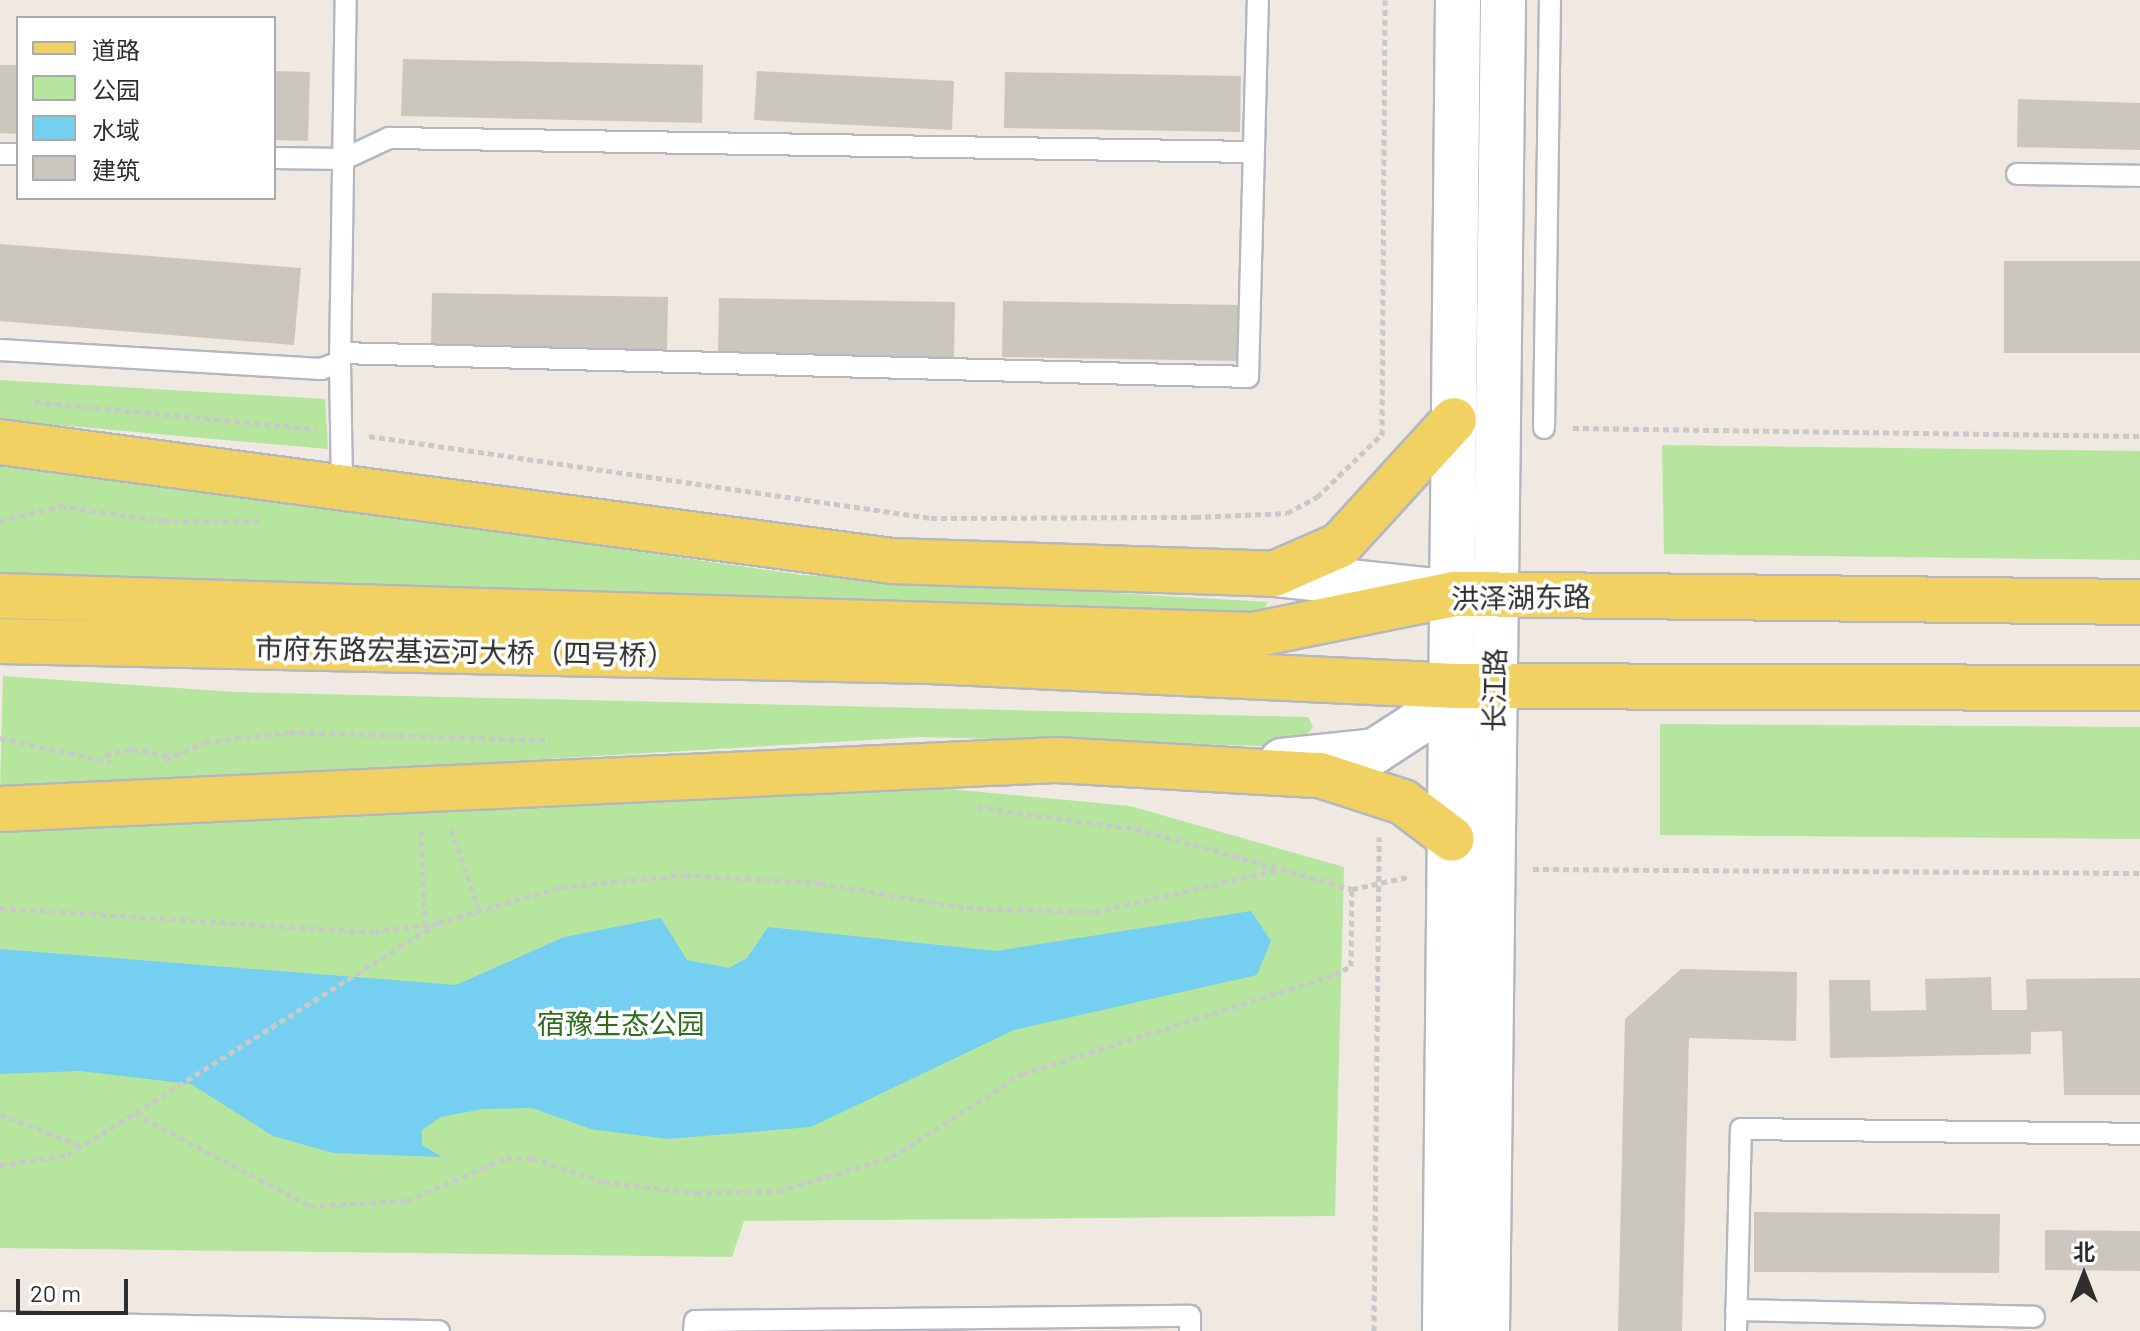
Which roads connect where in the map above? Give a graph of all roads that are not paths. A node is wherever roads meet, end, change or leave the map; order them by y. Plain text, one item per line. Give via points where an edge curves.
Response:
1 (346, 0) edge
2 (1258, 0) edge
3 (1458, 0) edge
4 (1503, 0) edge
5 (1550, 0) edge
6 (1253, 152) junction
7 (276, 158) edge
8 (344, 159) junction
9 (2017, 174) dead end
10 (2140, 176) edge
11 (0, 350) edge
12 (340, 357) junction
13 (1450, 425) junction
14 (1544, 428) road end
15 (0, 442) edge
16 (342, 483) junction
17 (1274, 574) junction
18 (1476, 594) junction
19 (0, 596) edge
20 (2140, 602) edge
21 (906, 619) joint
22 (0, 641) edge
23 (1474, 685) junction
24 (2140, 688) edge
25 (1187, 763) junction
26 (0, 809) edge
27 (1452, 853) junction
28 (2140, 1134) edge
29 (1736, 1310) junction
30 (2034, 1317) dead end
31 (0, 1322) edge
32 (439, 1331) edge
33 (694, 1331) edge
34 (1190, 1331) edge
35 (1445, 1331) edge
36 (1487, 1331) edge
37 (1736, 1331) edge

1 - 8 lane
2 - 6 lane
3 - 13 street, 长江路
4 - 18 street, 长江路
5 - 14 lane
6 - 8 lane via 389,138
6 - 12 lane via 1248,377
7 - 8 lane
8 - 12 lane
9 - 10 lane
11 - 12 lane via 321,369
12 - 16 lane
13 - 17 main road via 1382,506 1340,545
13 - 18 street, 长江路
15 - 16 main road
16 - 17 main road via 892,561
17 - 18 street
18 - 20 main road, 洪泽湖东路
18 - 21 main road, 洪泽湖东路 via 1253,635
18 - 23 street, 长江路
19 - 21 main road, 市府东路宏基运河大桥（四号桥）
22 - 23 main road, 市府东路宏基运河大桥（四号桥） via 930,661
23 - 24 main road
23 - 25 street via 1375,751 1341,759
23 - 27 street, 长江路
23 - 36 street, 长江路 via 1494,869
25 - 26 main road via 936,762
25 - 27 main road via 1320,775 1403,802
27 - 35 street, 长江路
28 - 29 lane via 1741,1129
29 - 30 lane
29 - 37 lane
31 - 32 lane
33 - 34 lane via 695,1321 1190,1316

